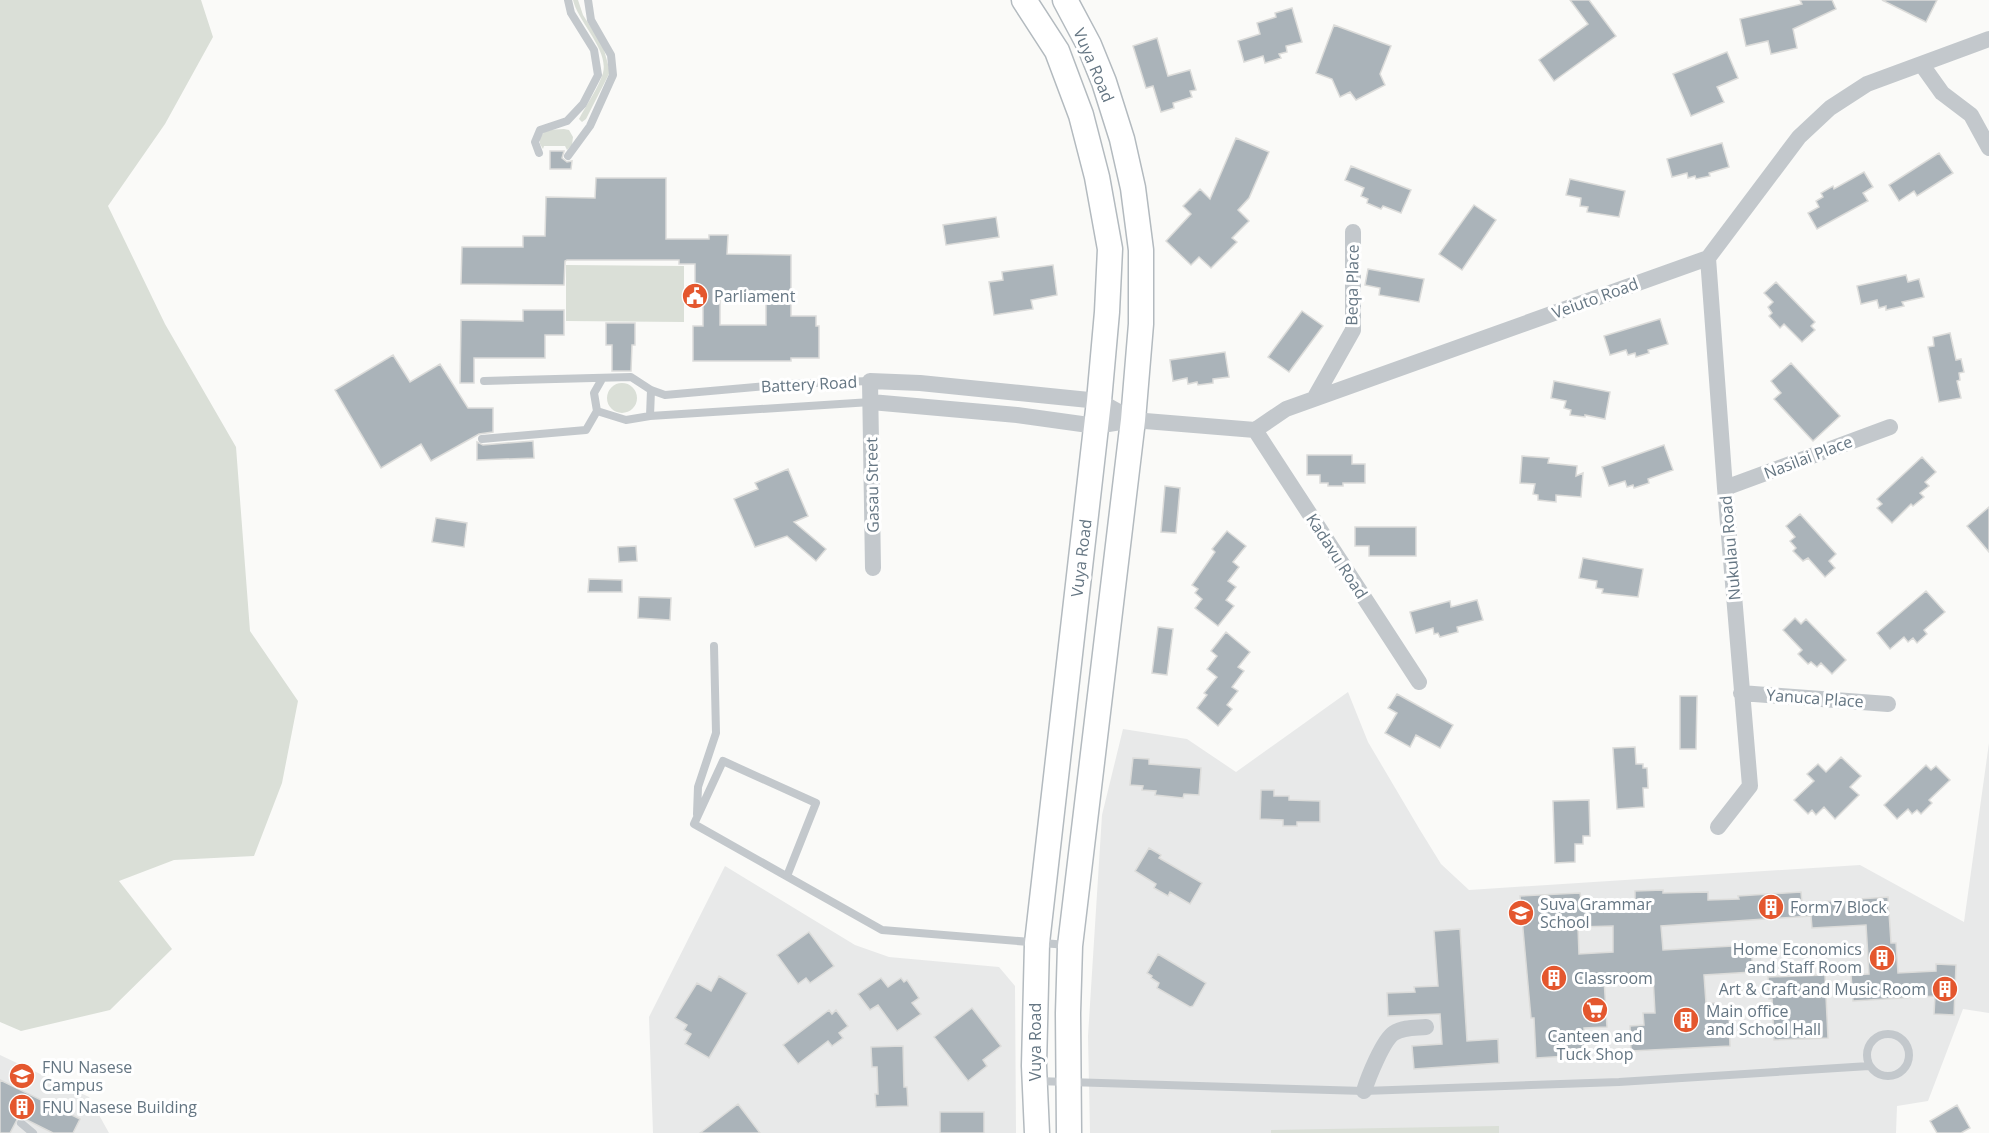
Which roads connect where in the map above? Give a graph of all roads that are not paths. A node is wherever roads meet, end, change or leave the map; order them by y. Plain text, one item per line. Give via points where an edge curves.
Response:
1 (568, 0) edge
2 (588, 0) edge
3 (1024, 0) edge
4 (1065, 0) edge
5 (1989, 39) edge
6 (1922, 65) junction
7 (1989, 148) edge
8 (539, 153) dead end
9 (568, 156) dead end
10 (1353, 232) dead end
11 (1708, 258) junction
12 (602, 379) junction
13 (484, 381) dead end
14 (870, 381) junction
15 (651, 390) junction
16 (1314, 399) junction
17 (1099, 401) junction
18 (871, 402) junction
19 (597, 411) junction
20 (650, 416) junction
21 (1133, 420) junction
22 (1096, 426) junction
23 (1890, 427) dead end
24 (1255, 430) junction
25 (482, 439) dead end
26 (1725, 488) junction
27 (873, 568) dead end
28 (714, 646) dead end
29 (1419, 682) dead end
30 (1741, 693) junction
31 (1888, 704) dead end
32 (697, 817) junction
33 (1719, 827) dead end
34 (787, 876) junction
35 (1037, 943) junction
36 (1070, 946) junction
37 (1426, 1027) dead end
38 (1869, 1066) junction
39 (1035, 1081) junction
40 (1068, 1082) junction
41 (1364, 1091) junction
42 (21, 1123) dead end
43 (33, 1133) edge
44 (1037, 1133) edge
45 (1069, 1133) edge

1 - 8 lane via 571,13 594,50 598,75 583,104 567,121 540,130 535,142
2 - 9 lane via 591,20 611,55 613,75 590,126
3 - 17 main road, Vuya Road via 1057,51 1081,115 1099,188 1110,249
4 - 21 main road, Vuya Road via 1104,82 1133,188 1141,261 1141,324
5 - 6 street
6 - 7 street via 1942,93 1971,115
6 - 11 street via 1867,84 1830,108 1799,136
10 - 16 street, Beqa Place via 1353,330
11 - 16 street, Veiuto Road
11 - 26 street, Nukulau Road
12 - 13 lane, Battery Road
12 - 15 lane, Battery Road via 631,377
12 - 19 lane via 594,393
14 - 15 lane, Battery Road via 665,395
14 - 17 street, Battery Road
14 - 18 street, Gasau Street
15 - 20 lane
16 - 24 street, Veiuto Road via 1286,409
17 - 21 street, Battery Road
17 - 22 main road, Vuya Road
18 - 20 lane, Battery Road
18 - 22 street, Battery Road
18 - 27 street, Gasau Street
19 - 20 lane, Battery Road via 626,420
19 - 25 lane via 586,430
21 - 22 street, Battery Road
21 - 24 street
21 - 36 main road, Vuya Road
22 - 35 main road, Vuya Road
23 - 26 street, Nasilai Place
24 - 29 street, Kadavu Road
26 - 30 street, Nukulau Road
28 - 32 lane via 716,733 698,787
30 - 31 street, Yanuca Place
30 - 33 street, Nukulau Road via 1750,786
32 - 34 lane via 694,824
32 - 34 lane via 723,761 816,803
34 - 35 lane via 882,930
35 - 36 lane
35 - 39 main road, Vuya Road
36 - 40 main road, Vuya Road
37 - 41 street via 1393,1033 1371,1068
38 - 38 lane via 1879,1075 1892,1077 1904,1070 1910,1058 1907,1044 1897,1035 1883,1034 1872,1041 1866,1053
38 - 41 lane via 1619,1082
39 - 40 lane
39 - 44 main road, Vuya Road
40 - 41 lane
40 - 45 main road, Vuya Road
42 - 43 lane

